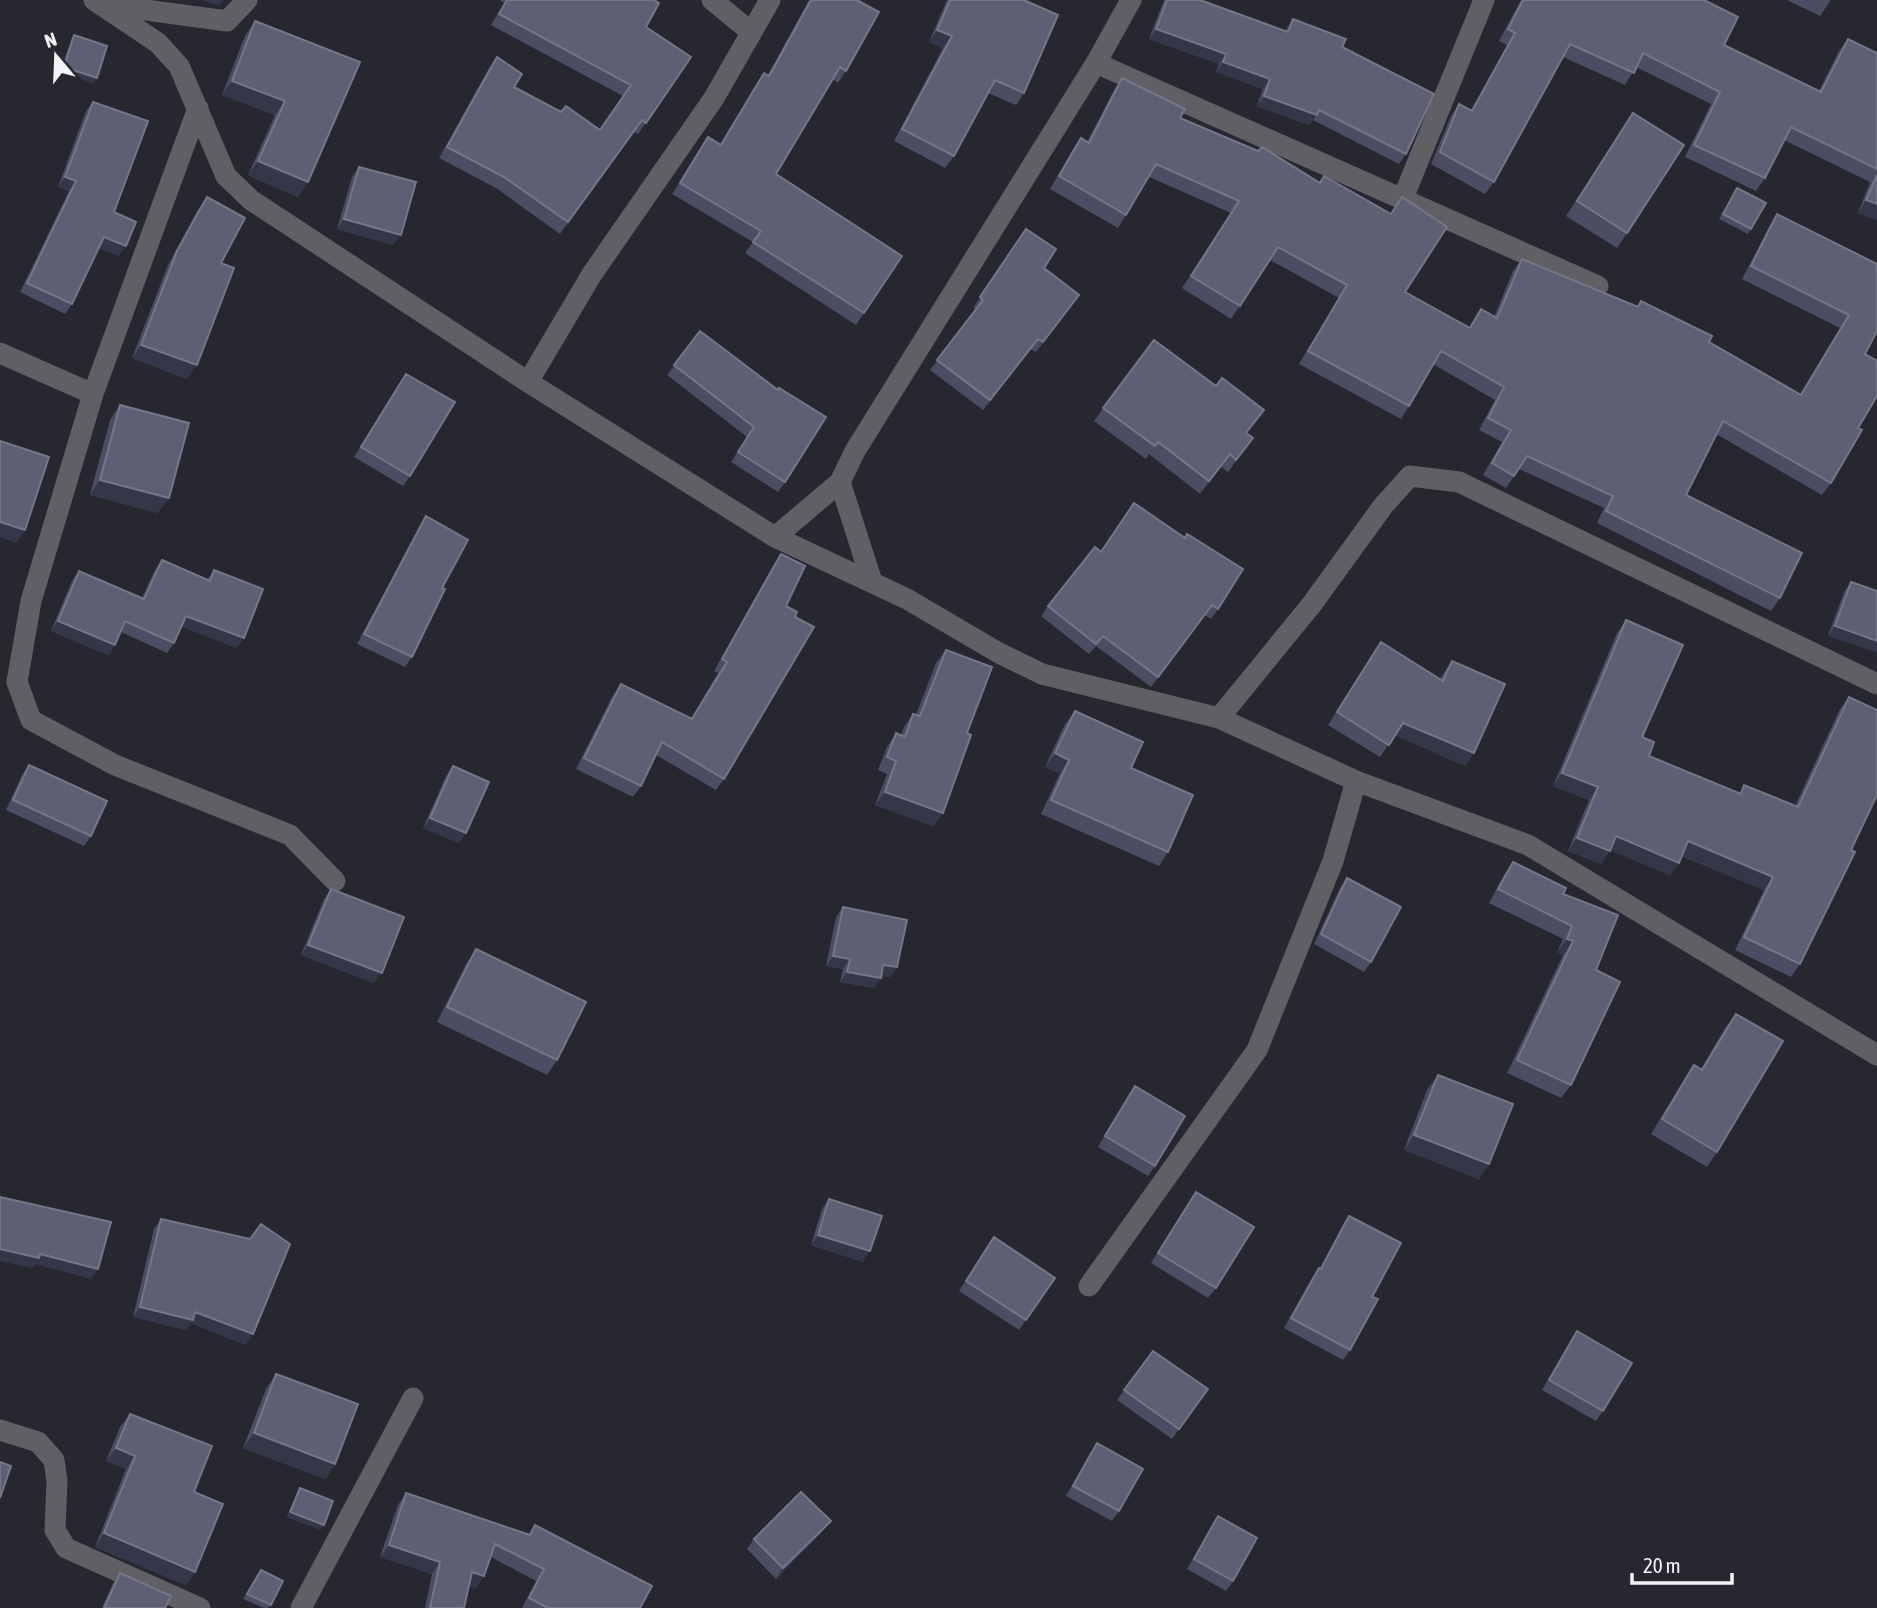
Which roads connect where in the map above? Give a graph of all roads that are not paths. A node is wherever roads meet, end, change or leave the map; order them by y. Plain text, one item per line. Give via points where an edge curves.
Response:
1 (247, 0) edge
2 (712, 0) edge
3 (770, 0) edge
4 (1131, 0) edge
5 (1484, 0) edge
6 (99, 2) edge
7 (751, 32) junction
8 (1097, 63) junction
9 (198, 108) junction
10 (1403, 198) junction
11 (1598, 286) dead end
12 (0, 353) edge
13 (528, 382) junction
14 (93, 394) junction
15 (840, 482) junction
16 (775, 537) junction
17 (872, 582) junction
18 (1877, 684) edge
19 (1219, 718) junction
20 (1356, 781) junction
21 (335, 881) dead end
22 (1876, 1052) edge
23 (1089, 1286) dead end
24 (413, 1398) dead end
25 (0, 1430) edge
26 (200, 1608) edge
27 (301, 1608) edge

1 - 6 street via 227,21
2 - 7 street
3 - 7 street
4 - 8 street
5 - 10 street
6 - 9 street via 159,43 179,66
7 - 13 street via 715,98 592,274
8 - 10 street
8 - 15 street via 881,407
9 - 13 street via 226,176 251,200
9 - 14 street
10 - 11 street
12 - 14 street
13 - 16 street
14 - 21 street via 31,601 17,682 31,720 116,765 290,835
15 - 16 street
15 - 17 street
16 - 17 street
17 - 19 street via 1042,674
18 - 19 street via 1459,482 1410,476
19 - 20 street
20 - 22 street via 1528,845
20 - 23 street via 1333,861 1257,1050
24 - 27 street
25 - 26 street via 38,1442 54,1460 55,1530 66,1548

